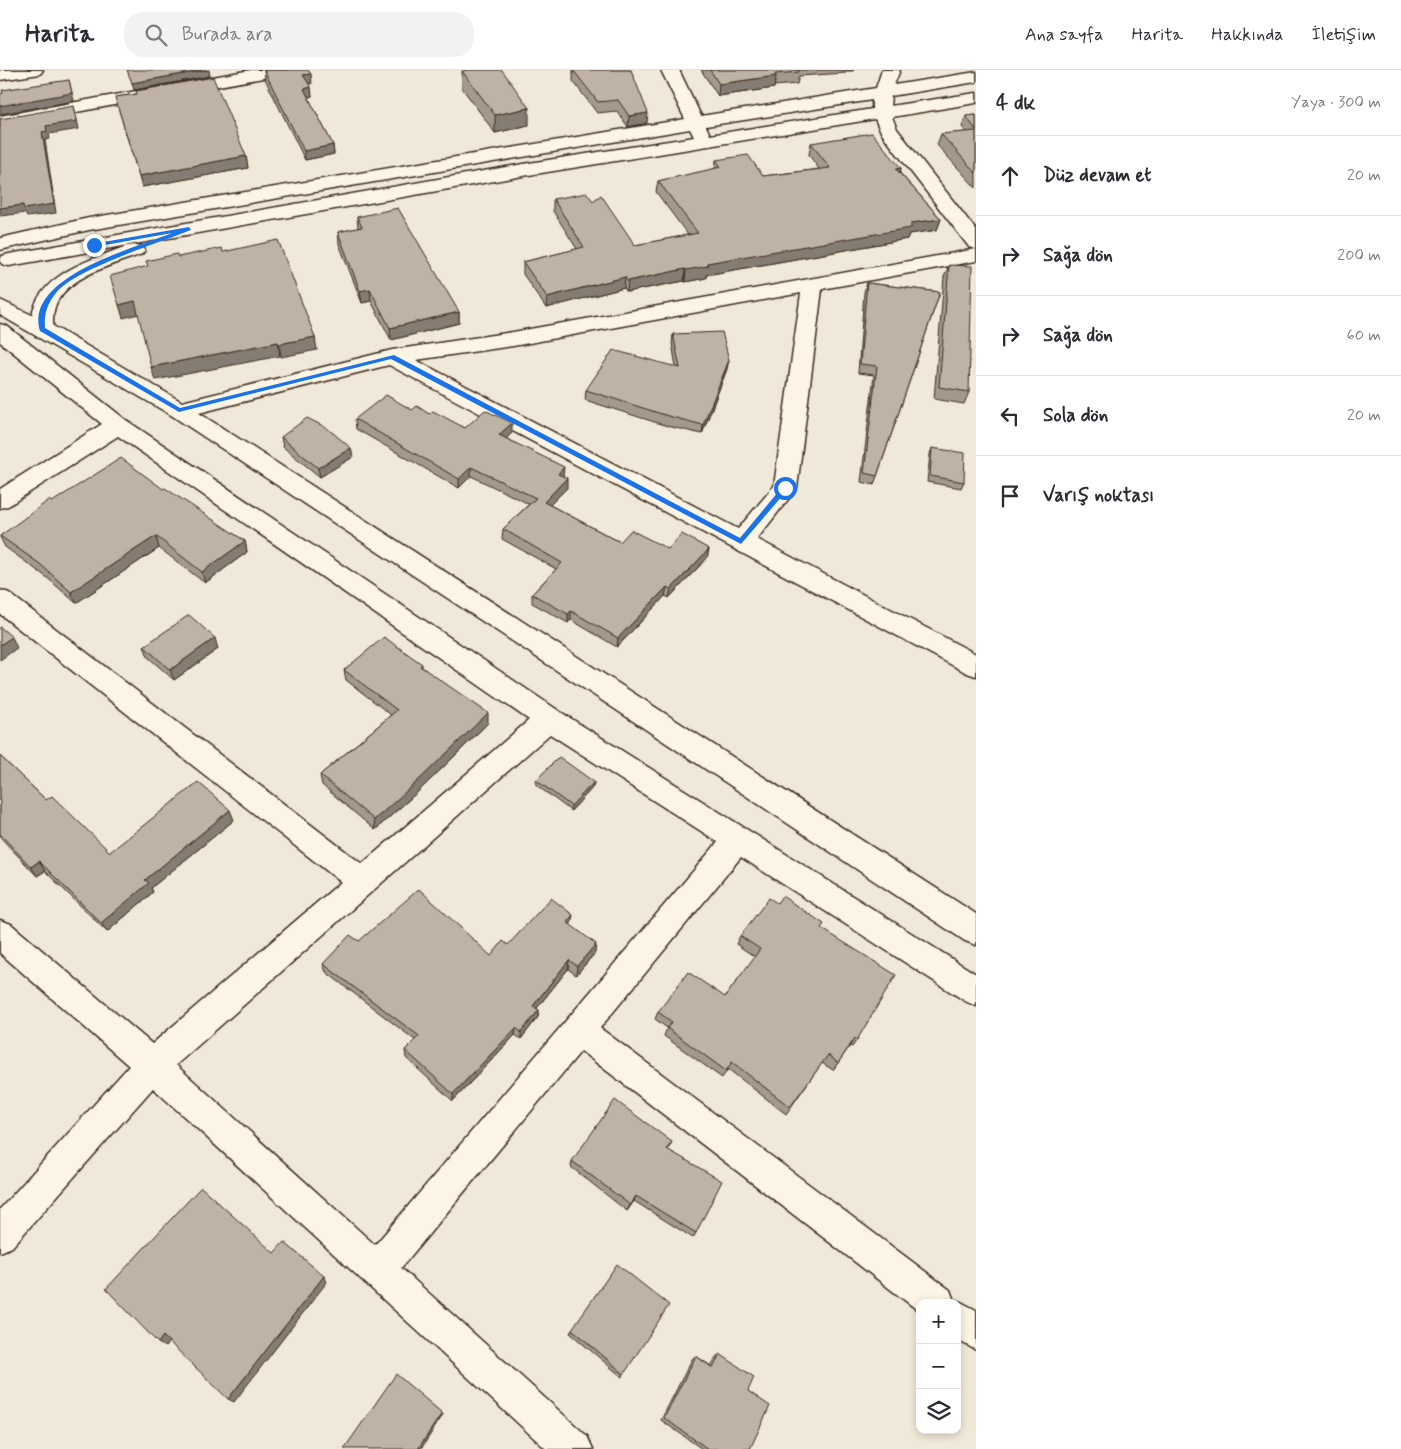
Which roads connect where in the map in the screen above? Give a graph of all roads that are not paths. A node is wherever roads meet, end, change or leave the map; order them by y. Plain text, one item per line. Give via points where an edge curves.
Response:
1 (34, 70) edge
2 (279, 70) edge
3 (670, 70) edge
4 (891, 70) edge
5 (0, 75) edge
6 (976, 77) edge
7 (882, 92) junction
8 (976, 98) edge
9 (880, 114) junction
10 (0, 121) edge
11 (696, 122) junction
12 (705, 142) junction
13 (189, 229) junction
14 (976, 243) edge
15 (0, 244) edge
16 (976, 255) edge
17 (0, 262) edge
18 (812, 286) junction
19 (0, 307) edge
20 (42, 329) junction
21 (0, 331) edge
22 (392, 357) junction
23 (179, 410) junction
24 (118, 425) junction
25 (0, 500) edge
26 (741, 542) junction
27 (0, 600) edge
28 (976, 666) edge
29 (549, 719) junction
30 (739, 839) junction
31 (363, 882) junction
32 (976, 931) edge
33 (0, 934) edge
34 (976, 991) edge
35 (578, 1030) junction
36 (152, 1065) junction
37 (0, 1235) edge
38 (377, 1270) junction
39 (932, 1299) edge
40 (961, 1321) edge
41 (976, 1332) edge
42 (574, 1449) edge

1 - 5 street
2 - 10 street
3 - 11 street
4 - 7 street
6 - 7 street
7 - 9 street
7 - 11 street
8 - 9 street
9 - 12 street
9 - 14 street via 888,130
11 - 12 street
11 - 15 street via 99,223
12 - 13 street via 529,169
13 - 17 street
13 - 20 street via 65,280 44,306
16 - 18 street
18 - 22 street
18 - 26 street via 785,488
19 - 20 street
20 - 23 street
21 - 24 street
22 - 23 street
22 - 26 street
23 - 32 street
24 - 25 street
24 - 29 street
26 - 28 street
27 - 31 street
29 - 30 street
29 - 31 street
30 - 34 street
30 - 35 street
31 - 36 street
33 - 36 street
35 - 38 street
35 - 39 street
36 - 37 street
36 - 38 street
38 - 42 street
40 - 41 street

